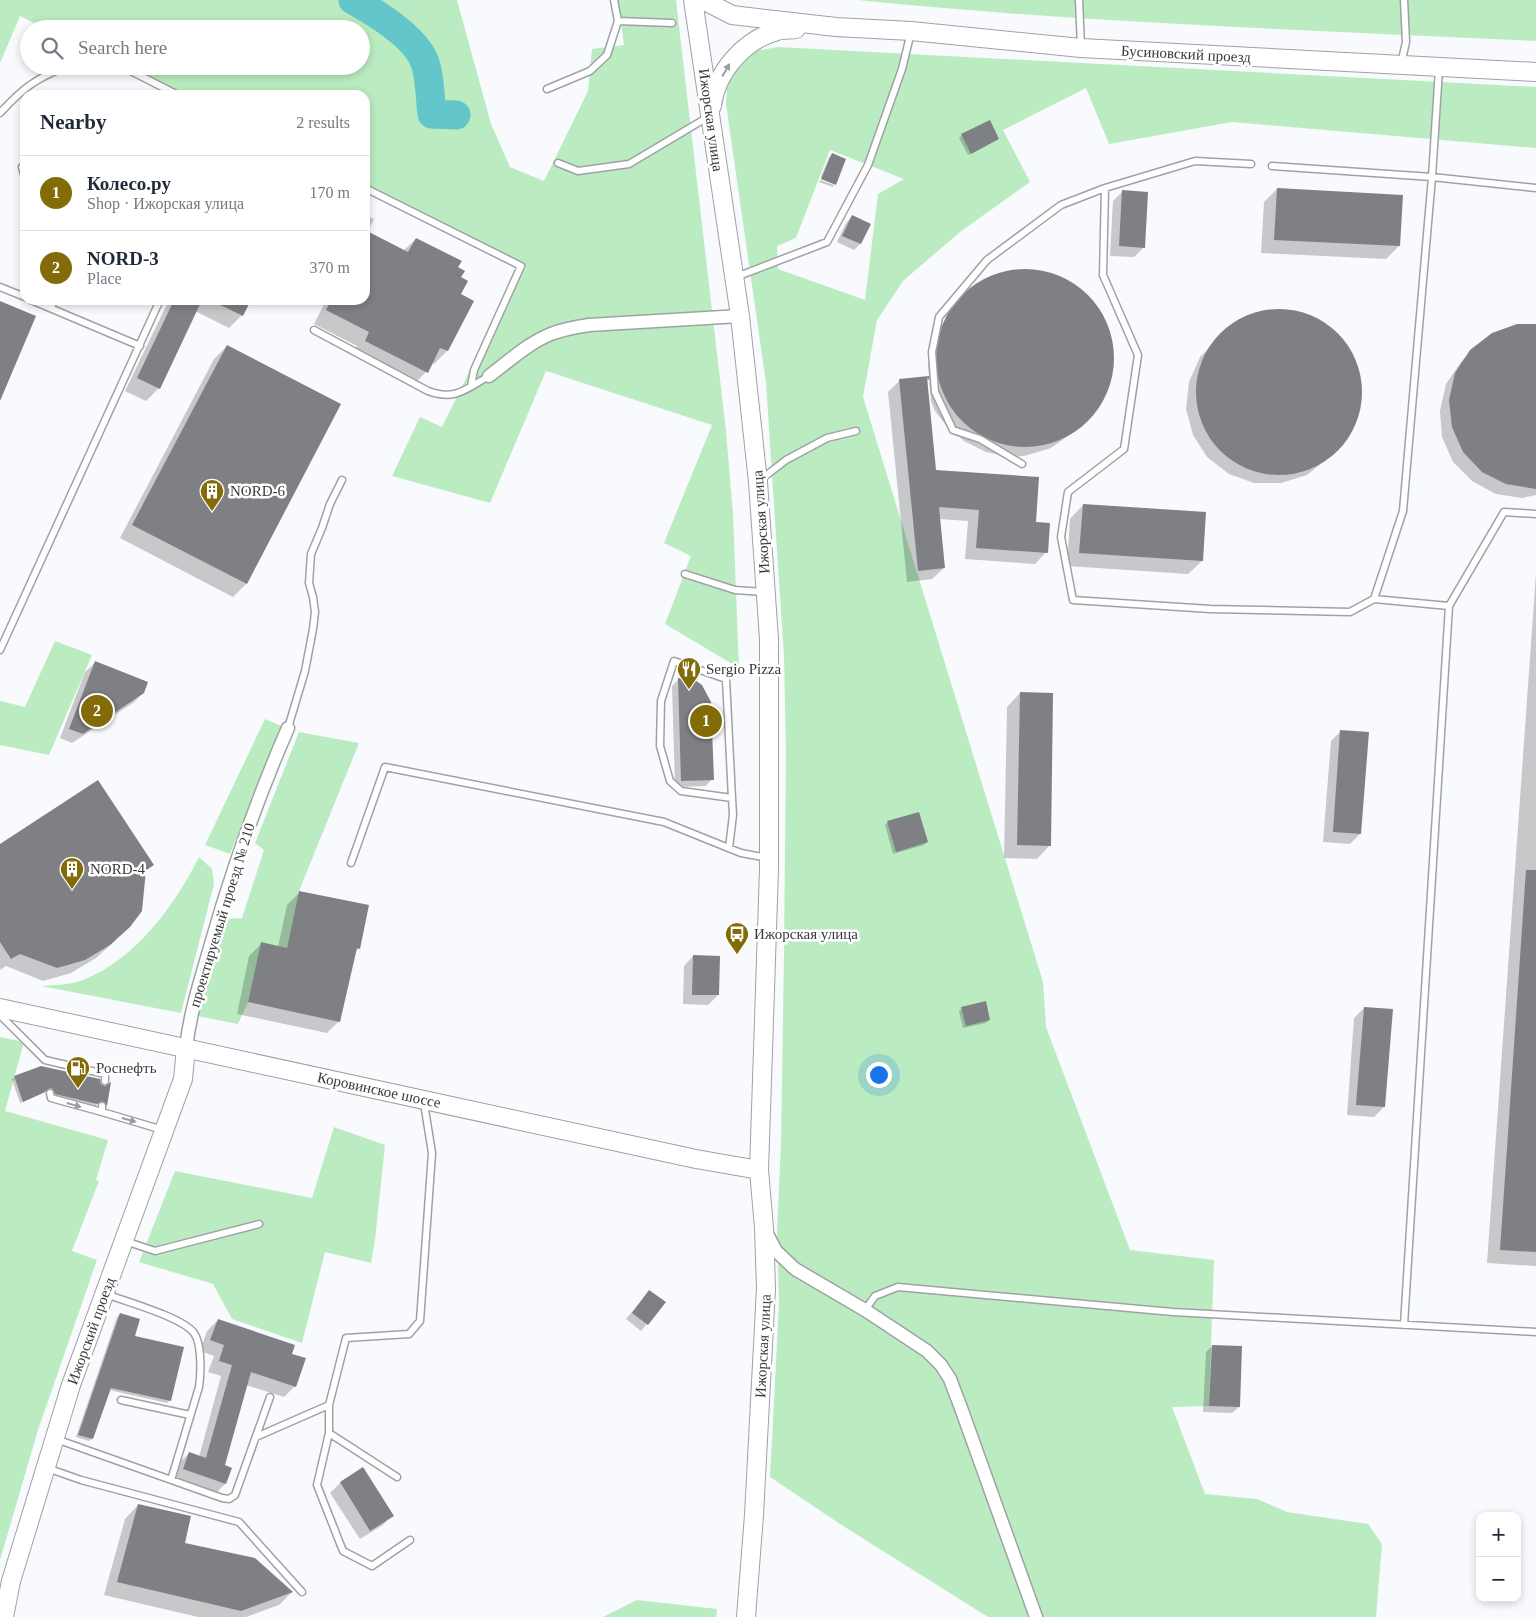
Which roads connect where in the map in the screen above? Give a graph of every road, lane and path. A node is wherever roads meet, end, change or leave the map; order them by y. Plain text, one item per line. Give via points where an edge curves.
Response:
1 (614, 0) edge
2 (694, 0) edge
3 (703, 0) edge
4 (1079, 0) edge
5 (1404, 0) edge
6 (618, 21) junction
7 (672, 23) dead end
8 (836, 27) junction
9 (911, 31) junction
10 (1081, 48) junction
11 (1401, 66) junction
12 (1439, 68) junction
13 (1536, 72) edge
14 (45, 75) edge
15 (139, 75) edge
16 (547, 89) dead end
17 (22, 90) edge
18 (168, 90) edge
19 (20, 91) edge
20 (0, 113) edge
21 (711, 116) junction
22 (558, 163) dead end
23 (1251, 164) dead end
24 (1272, 166) dead end
25 (1432, 177) junction
26 (1105, 188) junction
27 (1536, 188) edge
28 (370, 190) edge
29 (734, 278) junction
30 (0, 287) edge
31 (20, 295) edge
32 (44, 305) edge
33 (52, 305) edge
34 (158, 305) edge
35 (51, 308) junction
36 (740, 316) junction
37 (314, 330) dead end
38 (140, 346) junction
39 (489, 376) joint
40 (471, 386) junction
41 (856, 431) dead end
42 (1022, 464) dead end
43 (342, 480) dead end
44 (758, 482) junction
45 (1536, 514) edge
46 (685, 574) dead end
47 (766, 592) junction
48 (1374, 599) junction
49 (1449, 606) junction
50 (0, 650) edge
51 (288, 728) joint
52 (732, 798) junction
53 (729, 848) junction
54 (769, 858) junction
55 (352, 863) dead end
56 (0, 1008) edge
57 (0, 1015) edge
58 (186, 1048) junction
59 (105, 1080) dead end
60 (50, 1093) dead end
61 (424, 1100) junction
62 (164, 1130) junction
63 (759, 1170) junction
64 (259, 1224) dead end
65 (764, 1228) junction
66 (124, 1240) junction
67 (104, 1294) junction
68 (866, 1310) junction
69 (1404, 1325) junction
70 (1536, 1332) edge
71 (270, 1397) dead end
72 (121, 1400) dead end
73 (329, 1405) junction
74 (190, 1415) junction
75 (329, 1433) junction
76 (256, 1437) junction
77 (55, 1438) junction
78 (45, 1467) junction
79 (397, 1477) dead end
80 (170, 1480) junction
81 (410, 1540) dead end
82 (302, 1592) dead end
83 (4, 1617) edge
84 (746, 1617) edge
85 (1036, 1617) edge

1 - 6 lane
2 - 21 main road, Ижорская улица
3 - 8 main road via 732,15
4 - 10 lane
5 - 11 lane via 1406,42
6 - 7 lane
6 - 16 lane via 607,55 590,72
8 - 9 main road, Бусиновский проезд
21 -> 8 main road via 712,102 726,68 756,40 779,30
9 - 10 main road, Бусиновский проезд
9 - 29 lane via 902,69 868,165 826,242
10 - 11 main road, Бусиновский проезд
11 - 12 main road, Бусиновский проезд
12 - 13 main road, Бусиновский проезд
12 - 25 lane
14 - 17 lane
15 - 18 lane
19 - 20 lane
21 - 22 lane via 629,164 578,171
21 - 29 main road, Ижорская улица
23 - 26 lane via 1195,162
24 - 25 lane
25 - 27 lane
25 - 48 lane via 1403,511
26 - 42 lane via 1061,205 987,260 939,317 932,352 935,392 953,430 980,439
26 - 48 lane via 1103,275 1138,355 1124,449 1068,492 1061,537 1073,600 1210,609 1350,612
28 - 40 lane via 521,266 474,370
29 - 36 main road, Ижорская улица
30 - 31 lane
32 - 35 lane
33 - 35 lane
34 - 38 lane
35 - 38 lane
36 - 39 street via 569,328 535,342
36 - 44 main road, Ижорская улица
37 - 40 lane via 441,395 454,395
38 - 50 lane
39 - 40 lane
41 - 44 lane via 827,438 786,460
43 - 51 lane via 312,554 309,583 315,612 313,629 305,671
44 - 47 main road, Ижорская улица
45 - 49 lane via 1504,512
46 - 47 lane via 735,590
47 - 54 main road, Ижорская улица
48 - 49 lane
49 - 69 lane
51 - 58 street, проектируемый проезд № 210 via 228,882 190,1019
52 - 52 lane via 726,679 674,661 660,701 660,746 670,781 681,791
52 - 53 lane
53 - 54 lane
53 - 55 lane via 664,822 384,767
54 - 63 main road, Ижорская улица
56 - 58 main road, Коровинское шоссе
57 - 59 lane via 46,1064 105,1074
58 - 61 main road, Коровинское шоссе
58 - 62 main road, Ижорский проезд via 183,1078
60 -> 62 lane via 51,1098 102,1109
61 - 63 main road, Коровинское шоссе
61 - 73 lane via 432,1153 420,1321 409,1334 346,1338
62 - 66 main road, Ижорский проезд
63 - 65 main road, Ижорская улица
64 - 66 lane via 155,1251
65 - 68 street via 776,1251 795,1270
65 - 84 main road, Ижорская улица via 766,1288
66 - 67 main road, Ижорский проезд
67 - 74 lane via 179,1321 197,1338 200,1379
67 - 77 main road, Ижорский проезд
68 - 69 lane via 875,1296 898,1288 1173,1312
68 - 85 street via 927,1351 950,1379
69 - 70 lane
71 - 76 lane
72 - 74 lane
73 - 75 lane
73 - 76 lane
74 - 80 lane
75 - 79 lane
75 - 81 lane via 318,1485 343,1552 372,1566
76 - 80 lane via 232,1498 222,1498
77 - 78 main road, Ижорский проезд
77 - 80 lane
78 - 82 lane via 81,1480 239,1522
78 - 83 main road, Ижорский проезд via 8,1580

